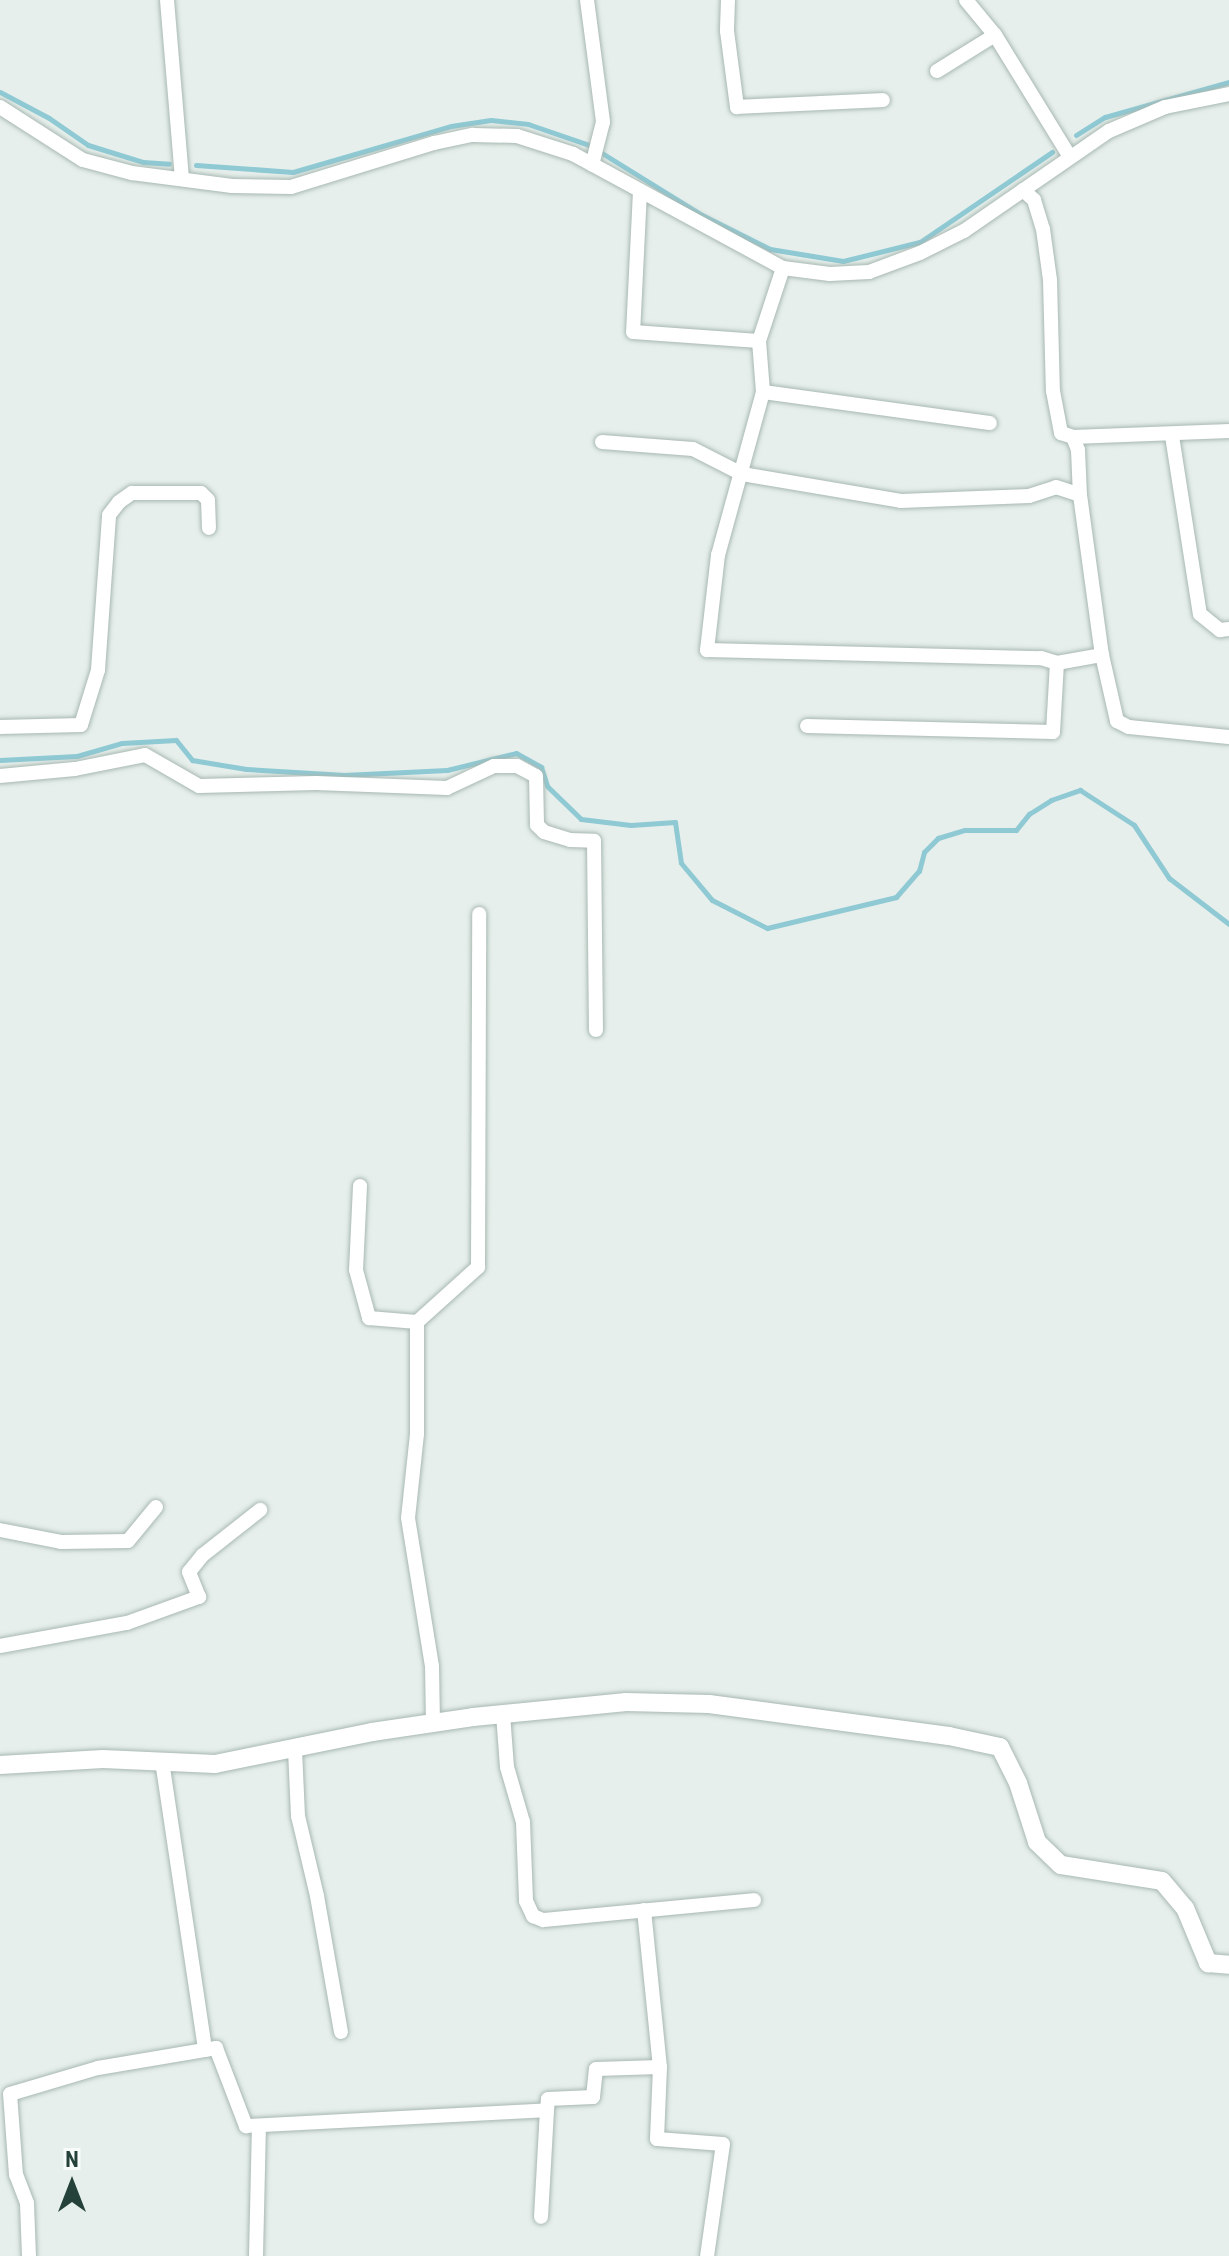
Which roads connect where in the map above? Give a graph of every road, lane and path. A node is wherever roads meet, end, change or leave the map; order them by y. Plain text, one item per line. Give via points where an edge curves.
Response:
1 (167, 0) edge
2 (587, 0) edge
3 (728, 0) edge
4 (966, 0) edge
5 (995, 35) junction
6 (937, 71) dead end
7 (1229, 94) edge
8 (883, 100) dead end
9 (0, 107) edge
10 (595, 157) junction
11 (1070, 157) junction
12 (182, 178) junction
13 (1023, 190) junction
14 (640, 191) junction
15 (783, 268) junction
16 (759, 341) junction
17 (763, 392) junction
18 (990, 423) dead end
19 (1229, 431) edge
20 (1172, 436) junction
21 (1073, 437) junction
22 (602, 442) dead end
23 (742, 474) junction
24 (1080, 495) junction
25 (209, 528) dead end
26 (1229, 629) edge
27 (1102, 655) junction
28 (1057, 663) junction
29 (807, 726) dead end
30 (0, 727) edge
31 (1229, 737) edge
32 (0, 776) edge
33 (479, 914) dead end
34 (596, 1030) dead end
35 (360, 1186) dead end
36 (417, 1322) junction
37 (156, 1507) dead end
38 (260, 1510) dead end
39 (0, 1530) edge
40 (0, 1646) edge
41 (503, 1714) junction
42 (433, 1723) junction
43 (295, 1750) junction
44 (162, 1761) junction
45 (0, 1765) edge
46 (754, 1900) dead end
47 (644, 1910) junction
48 (1229, 1965) edge
49 (341, 2032) dead end
50 (205, 2050) junction
51 (660, 2067) junction
52 (547, 2110) junction
53 (259, 2126) junction
54 (541, 2217) dead end
55 (29, 2256) edge
56 (256, 2256) edge
57 (707, 2256) edge

1 - 12 street
2 - 10 street via 603,122
3 - 8 street via 737,107
4 - 5 street
5 - 6 street
5 - 11 street
7 - 11 street via 1165,107 1109,131
9 - 12 street via 83,160 132,173
10 - 12 street via 517,136 473,135 291,187
10 - 14 street
11 - 13 street
13 - 15 street via 964,231 869,272
13 - 21 street via 1034,200 1043,229 1053,391 1061,433
14 - 15 street
14 - 16 street via 633,332
15 - 16 street
16 - 17 street
17 - 18 street
17 - 23 street
19 - 20 street
20 - 21 street
20 - 26 street via 1200,614 1220,630
21 - 24 street
22 - 23 street via 693,449
23 - 24 street via 901,501 1029,496 1056,487
23 - 28 street via 718,555 707,650 1041,658
24 - 27 street
25 - 30 street via 208,500 201,493 132,493 119,502 109,515 98,670 81,725
27 - 28 street
27 - 31 street via 1117,721 1129,727
28 - 29 street via 1053,732
32 - 34 street via 145,755 199,786 447,788 494,766 517,766 536,776 537,825 544,832 594,841
33 - 36 street via 478,1267
35 - 36 street via 356,1270 369,1318
36 - 42 street via 417,1434 408,1518 432,1666
37 - 39 street via 128,1541 61,1542
38 - 40 street via 189,1572 199,1597 127,1623
41 - 42 street
41 - 47 street via 507,1767 523,1822 526,1901 533,1916 543,1920
41 - 48 street via 626,1702 709,1704 1000,1747 1037,1842 1061,1865 1162,1881 1185,1908 1208,1963
42 - 43 street
43 - 44 street via 215,1764
43 - 49 street via 298,1816
44 - 45 street
44 - 50 street
46 - 47 street
47 - 51 street
50 - 53 street via 216,2048 246,2126
50 - 55 street via 98,2068 10,2094 16,2175 27,2203
51 - 52 street via 596,2069 593,2097 548,2099
51 - 57 street via 657,2139 723,2144
52 - 53 street
52 - 54 street
53 - 56 street

